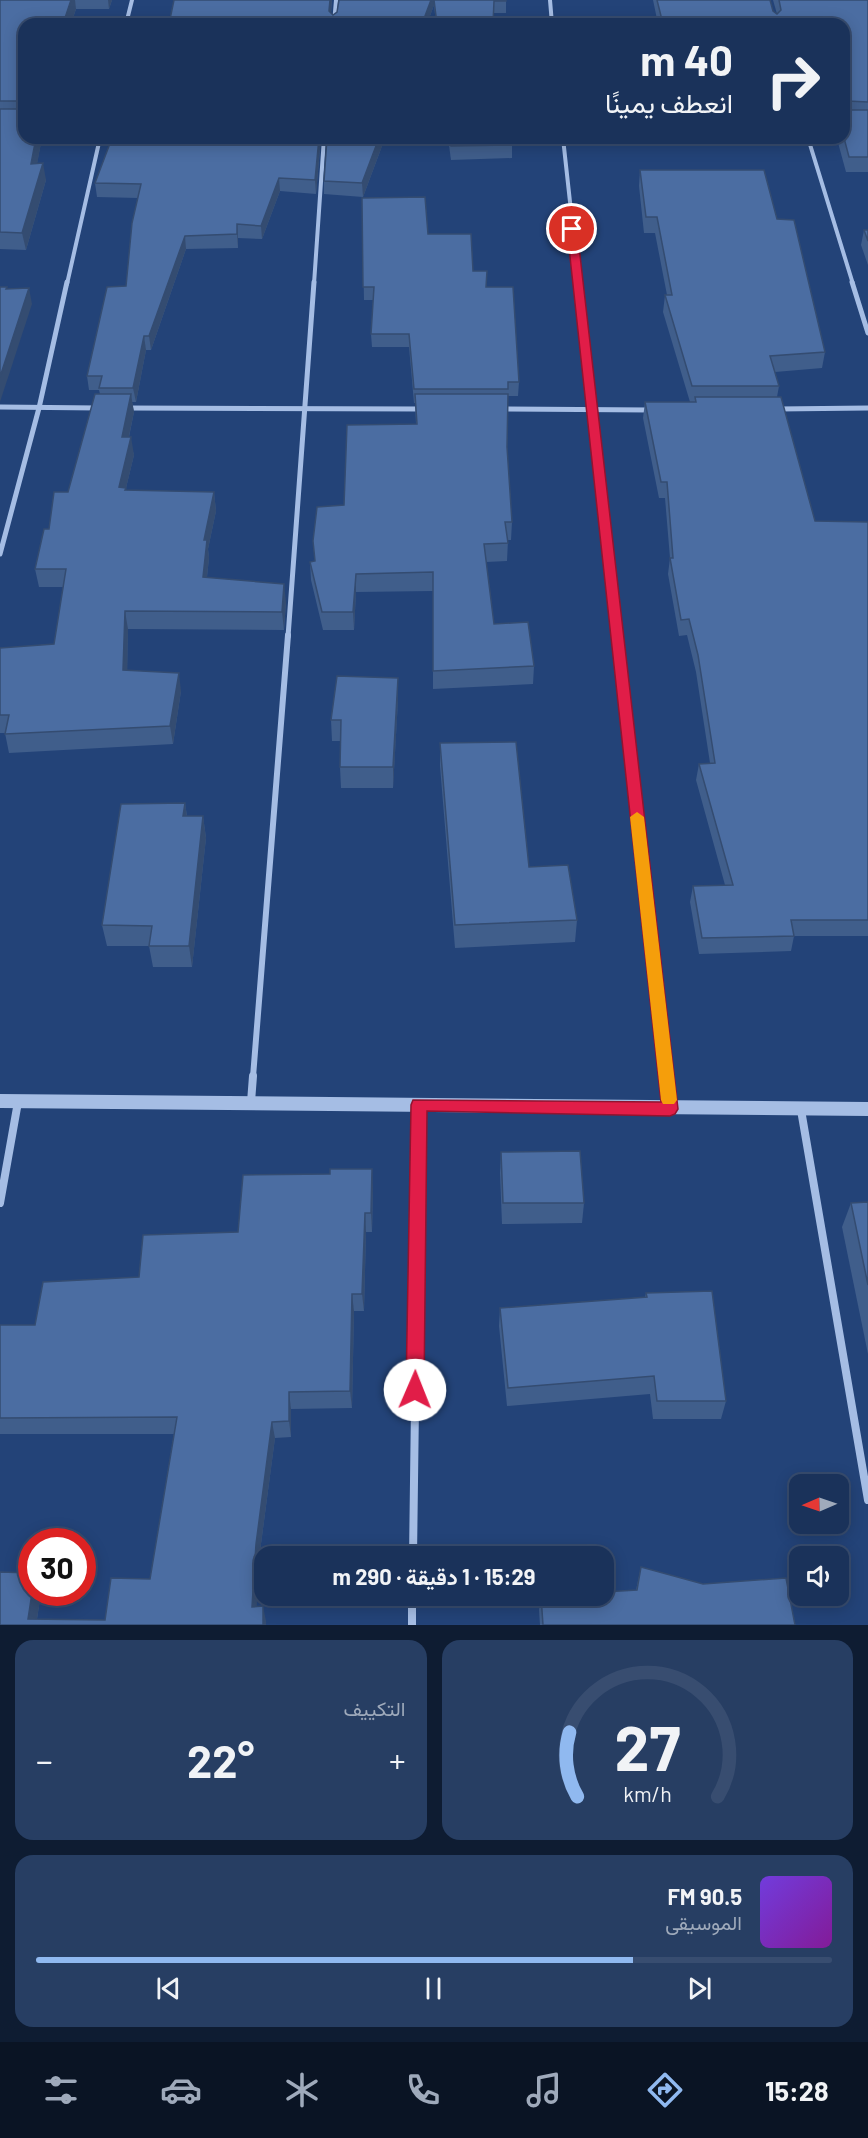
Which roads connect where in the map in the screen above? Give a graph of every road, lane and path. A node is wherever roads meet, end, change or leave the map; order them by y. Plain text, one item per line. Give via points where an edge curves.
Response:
1 (132, 0) edge
2 (336, 0) edge
3 (550, 0) edge
4 (128, 18) edge
5 (334, 18) edge
6 (552, 18) edge
7 (99, 144) edge
8 (324, 144) edge
9 (564, 144) edge
10 (810, 144) edge
11 (868, 333) edge
12 (0, 407) edge
13 (39, 408) junction
14 (108, 408) edge
15 (120, 408) edge
16 (306, 408) junction
17 (868, 408) edge
18 (425, 409) edge
19 (496, 409) edge
20 (776, 409) edge
21 (592, 410) junction
22 (661, 410) edge
23 (0, 554) edge
24 (0, 1101) edge
25 (18, 1102) junction
26 (251, 1102) junction
27 (419, 1105) junction
28 (670, 1109) junction
29 (868, 1109) edge
30 (801, 1110) junction
31 (0, 1203) edge
32 (868, 1500) edge
33 (412, 1546) edge
34 (412, 1606) edge
35 (412, 1625) edge

1 - 4 street
2 - 5 street
3 - 6 street
7 - 13 street
8 - 16 street
9 - 21 street
10 - 11 street
12 - 13 street
13 - 14 street
13 - 23 street
15 - 16 street
16 - 18 street
16 - 26 street
17 - 20 street
19 - 21 street
21 - 22 street
21 - 28 street
24 - 25 street
25 - 26 street
25 - 31 street
26 - 27 street
27 - 28 street
27 - 33 street
28 - 30 street
29 - 30 street
30 - 32 street
34 - 35 street

